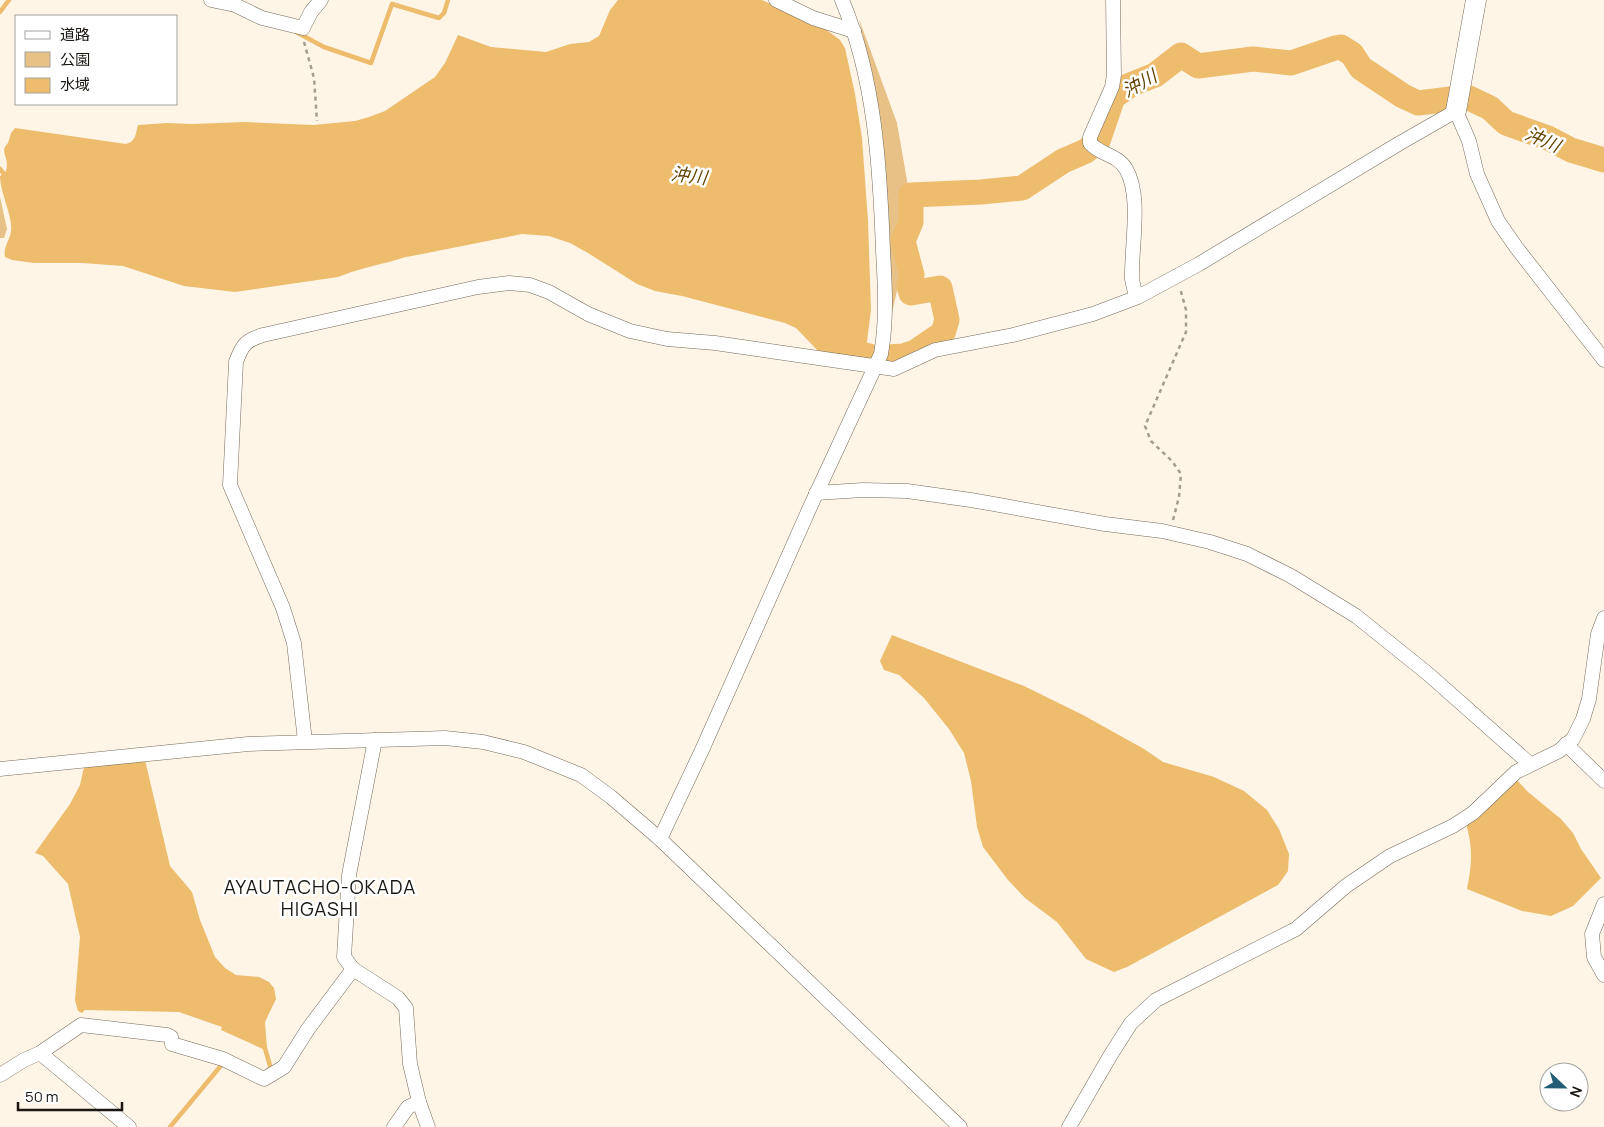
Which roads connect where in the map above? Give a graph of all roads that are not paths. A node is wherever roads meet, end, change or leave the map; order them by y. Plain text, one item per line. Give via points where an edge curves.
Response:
1 (211, 0) edge
2 (321, 0) edge
3 (776, 0) edge
4 (842, 0) edge
5 (1113, 0) edge
6 (1476, 0) edge
7 (854, 31) junction
8 (1458, 103) junction
9 (1136, 297) junction
10 (1604, 360) edge
11 (876, 367) junction
12 (816, 493) junction
13 (1604, 618) edge
14 (375, 740) junction
15 (306, 741) junction
16 (1566, 744) junction
17 (1530, 764) junction
18 (0, 769) edge
19 (1604, 781) edge
20 (660, 839) junction
21 (1604, 904) edge
22 (353, 969) junction
23 (1604, 975) edge
24 (40, 1053) junction
25 (0, 1075) edge
26 (420, 1102) junction
27 (129, 1127) edge
28 (394, 1127) edge
29 (428, 1127) edge
30 (960, 1127) edge
31 (1069, 1127) edge

1 - 2 street via 303,28
3 - 7 street via 813,18
4 - 7 street
5 - 9 street via 1112,87 1090,137 1093,146 1114,156 1126,168 1134,188 1132,280
6 - 8 street
7 - 11 street via 869,92 882,222 884,341
8 - 9 street via 1400,143 1177,276
8 - 10 street via 1478,174 1498,221
9 - 11 street via 1093,314 935,350 894,369
11 - 12 street
11 - 15 street via 630,331 588,314 549,292 530,285 509,283 478,287 252,338 242,347 236,362 230,485 283,608 294,643
12 - 17 street via 907,491 971,500 1170,533 1247,554 1356,616 1427,673
12 - 20 street
13 - 16 street via 1598,634 1583,719 1573,739
14 - 15 street
14 - 20 street via 445,738 483,742 524,752 581,775 611,796
14 - 22 street via 349,875 344,957
15 - 18 street
16 - 17 street via 1559,751
16 - 19 street
17 - 31 street via 1516,772 1473,813 1390,856 1346,886 1296,929 1156,1000 1131,1022
20 - 30 street
21 - 23 street via 1592,934 1594,957
22 - 24 street via 284,1067 264,1079 224,1060 172,1044 167,1035 81,1025
22 - 26 street via 398,998 406,1008 410,1064
24 - 25 street
24 - 27 street
26 - 28 street via 408,1106
26 - 29 street

